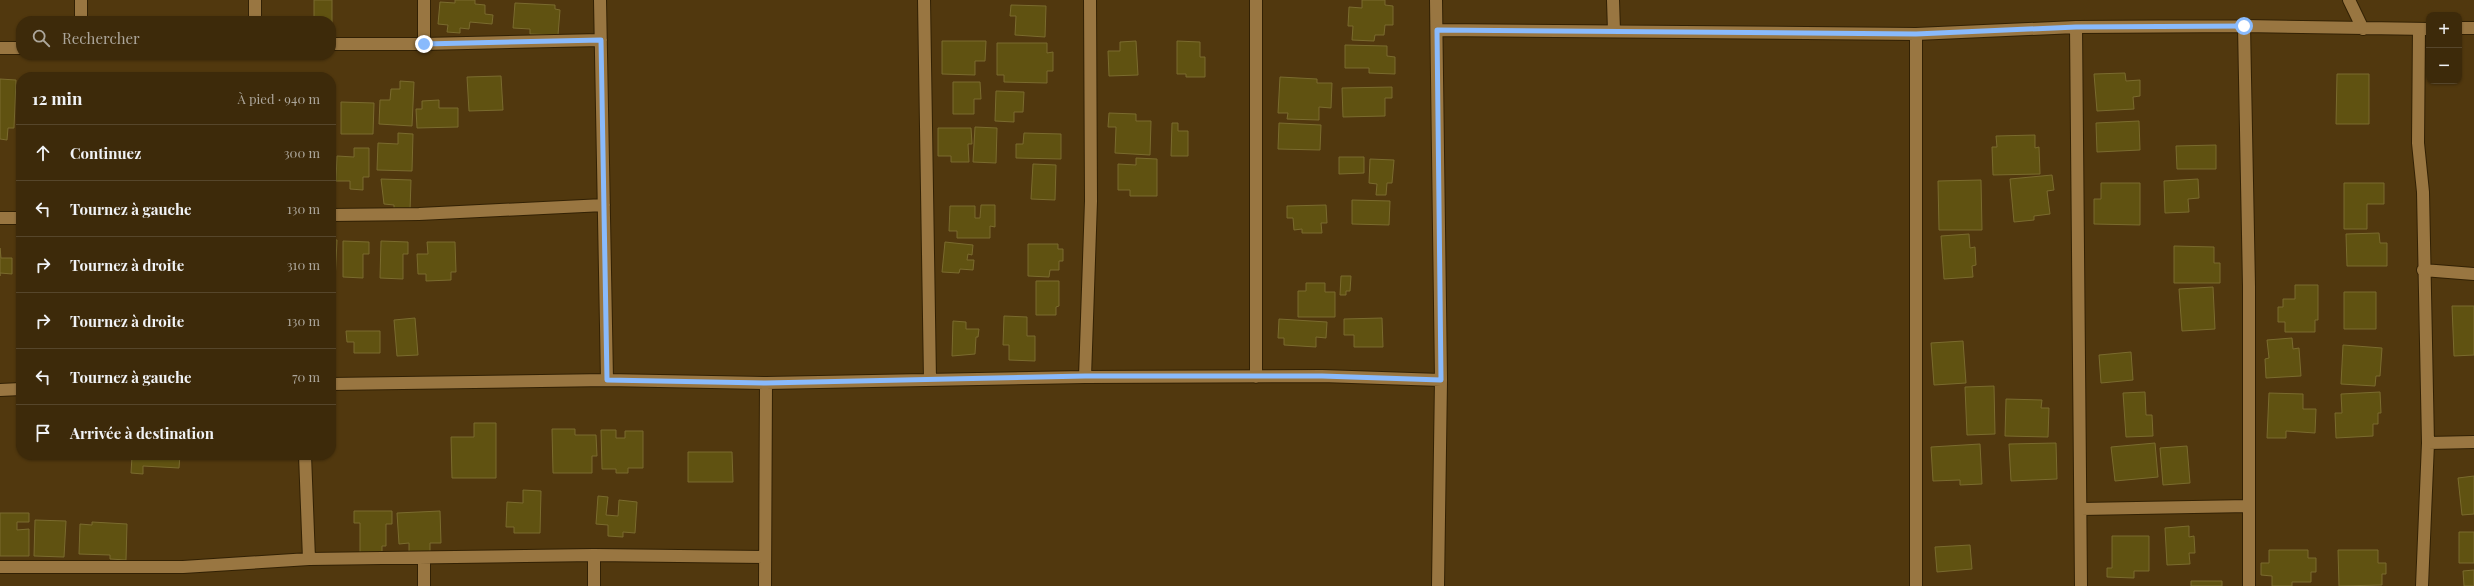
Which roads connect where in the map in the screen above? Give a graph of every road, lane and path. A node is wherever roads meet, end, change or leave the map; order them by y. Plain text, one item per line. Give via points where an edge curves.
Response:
1 (81, 0) edge
2 (255, 0) edge
3 (424, 0) edge
4 (600, 0) edge
5 (924, 0) edge
6 (1090, 0) edge
7 (1256, 0) edge
8 (1436, 0) edge
9 (1613, 0) edge
10 (2350, 0) edge
11 (81, 16) edge
12 (255, 16) edge
13 (2244, 26) junction
14 (2076, 27) junction
15 (2462, 28) edge
16 (2474, 28) edge
17 (2363, 29) junction
18 (2424, 29) edge
19 (1437, 30) junction
20 (1614, 31) junction
21 (1916, 34) junction
22 (601, 40) junction
23 (336, 44) edge
24 (424, 44) junction
25 (0, 48) edge
26 (16, 48) edge
27 (604, 205) junction
28 (336, 214) edge
29 (0, 218) edge
30 (16, 218) edge
31 (2423, 270) junction
32 (2474, 274) edge
33 (1085, 376) junction
34 (1256, 377) junction
35 (607, 380) junction
36 (930, 380) junction
37 (1441, 380) junction
38 (766, 383) junction
39 (336, 384) edge
40 (16, 389) edge
41 (0, 390) edge
42 (2474, 442) edge
43 (2428, 443) junction
44 (305, 460) edge
45 (2249, 506) junction
46 (2080, 509) junction
47 (594, 555) junction
48 (765, 557) junction
49 (424, 558) junction
50 (309, 559) junction
51 (0, 567) edge
52 (424, 586) edge
53 (594, 586) edge
54 (765, 586) edge
55 (1438, 586) edge
56 (1916, 586) edge
57 (2081, 586) edge
58 (2249, 586) edge
59 (2422, 586) edge

1 - 11 street
2 - 12 street
3 - 24 street
4 - 22 street
5 - 36 street
6 - 33 street via 1092,201
7 - 34 street
8 - 19 street
9 - 20 street
10 - 17 street
13 - 14 street
13 - 17 street
13 - 45 street
14 - 21 street
14 - 46 street
15 - 16 street
17 - 18 street
18 - 31 street via 2418,143 2423,192
19 - 20 street
19 - 37 street
20 - 21 street
21 - 56 street
22 - 24 street
22 - 27 street
23 - 24 street
25 - 26 street
27 - 28 street via 420,214
27 - 35 street
29 - 30 street
31 - 32 street
31 - 43 street
33 - 34 street
33 - 36 street
34 - 37 street via 1322,376
35 - 38 street
35 - 39 street
36 - 38 street
37 - 55 street
38 - 48 street
40 - 41 street
42 - 43 street
43 - 59 street
44 - 50 street
45 - 46 street
45 - 58 street
46 - 57 street
47 - 48 street
47 - 49 street
47 - 53 street
48 - 54 street
49 - 50 street
49 - 52 street
50 - 51 street via 183,567

